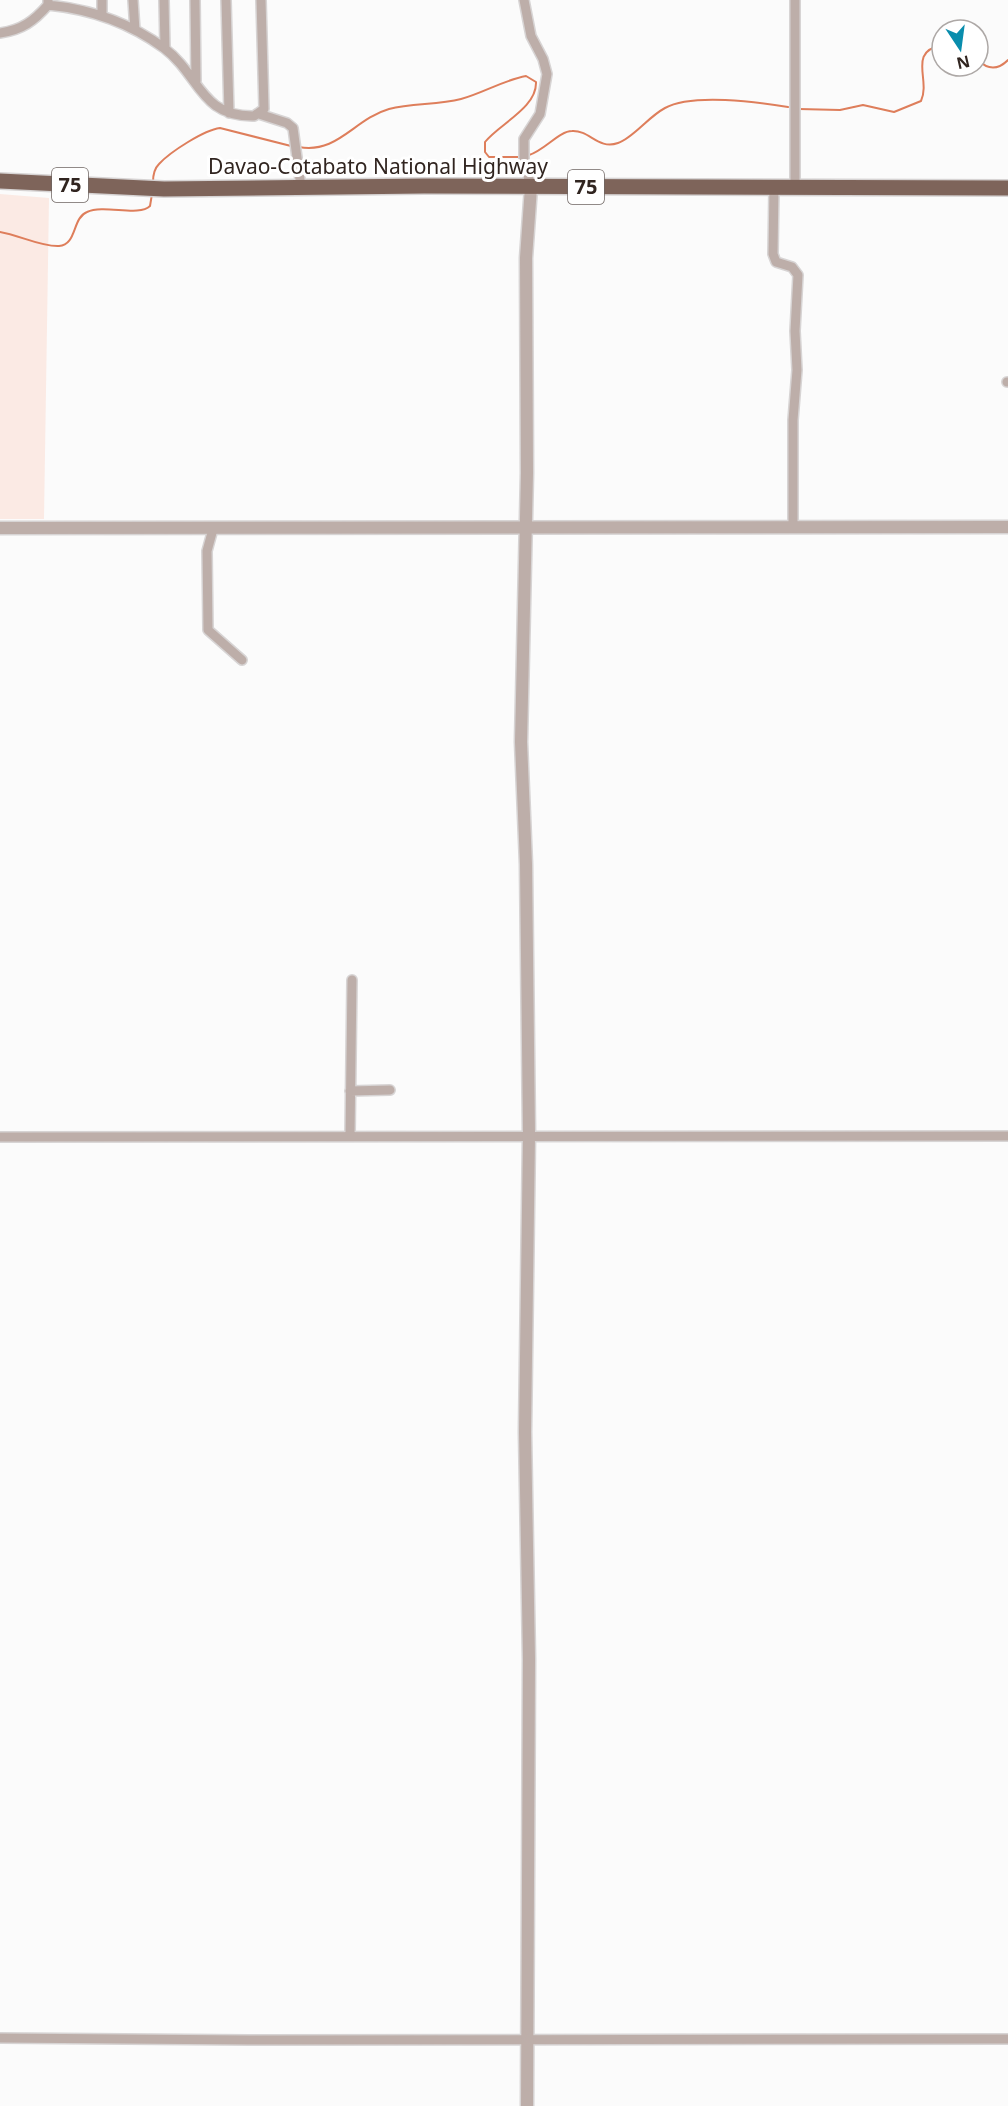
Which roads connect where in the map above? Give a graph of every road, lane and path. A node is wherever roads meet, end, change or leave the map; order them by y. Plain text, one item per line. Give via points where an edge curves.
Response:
1 (102, 0) edge
2 (133, 0) edge
3 (164, 0) edge
4 (195, 0) edge
5 (226, 0) edge
6 (261, 0) edge
7 (524, 0) edge
8 (795, 0) edge
9 (48, 3) edge
10 (71, 4) edge
11 (102, 16) junction
12 (135, 30) junction
13 (0, 33) edge
14 (165, 48) junction
15 (196, 81) junction
16 (230, 113) junction
17 (259, 114) junction
18 (0, 181) edge
19 (301, 187) junction
20 (531, 187) junction
21 (774, 187) junction
22 (795, 187) junction
23 (1008, 188) edge
24 (1008, 527) edge
25 (0, 528) edge
26 (526, 528) junction
27 (793, 528) junction
28 (213, 529) junction
29 (242, 660) dead end
30 (352, 980) dead end
31 (390, 1090) dead end
32 (350, 1091) junction
33 (529, 1135) junction
34 (351, 1136) junction
35 (1008, 1136) edge
36 (0, 1137) edge
37 (0, 2038) edge
38 (527, 2039) junction
39 (1008, 2039) edge
40 (527, 2106) edge

1 - 11 street
2 - 12 street
3 - 14 street
4 - 15 street
5 - 16 street
6 - 17 street via 264,104
7 - 20 street via 531,36 547,74 540,114 524,139 524,161
8 - 22 street
9 - 10 street
9 - 13 street via 27,25
10 - 11 street
11 - 12 street
12 - 14 street
14 - 15 street
15 - 16 street via 214,106
16 - 17 street
17 - 19 street via 287,123 293,129
18 - 19 highway, Davao-Cotabato National Highway / 75 via 164,189
19 - 20 highway, Davao-Cotabato National Highway / 75
20 - 21 highway, Davao-Cotabato National Highway / 75
20 - 26 street via 526,258
21 - 22 highway, Davao-Cotabato National Highway / 75
21 - 27 street via 773,254 776,262 792,267 798,275 792,420
22 - 23 highway, Davao-Cotabato National Highway / 75
24 - 27 street
25 - 28 street
26 - 27 street
26 - 28 street
26 - 33 street via 521,742
28 - 29 street via 207,551 208,630
30 - 32 street
31 - 32 street
32 - 34 street
33 - 34 street
33 - 35 street
33 - 38 street via 525,1432
34 - 36 street
37 - 38 street
38 - 39 street
38 - 40 street

